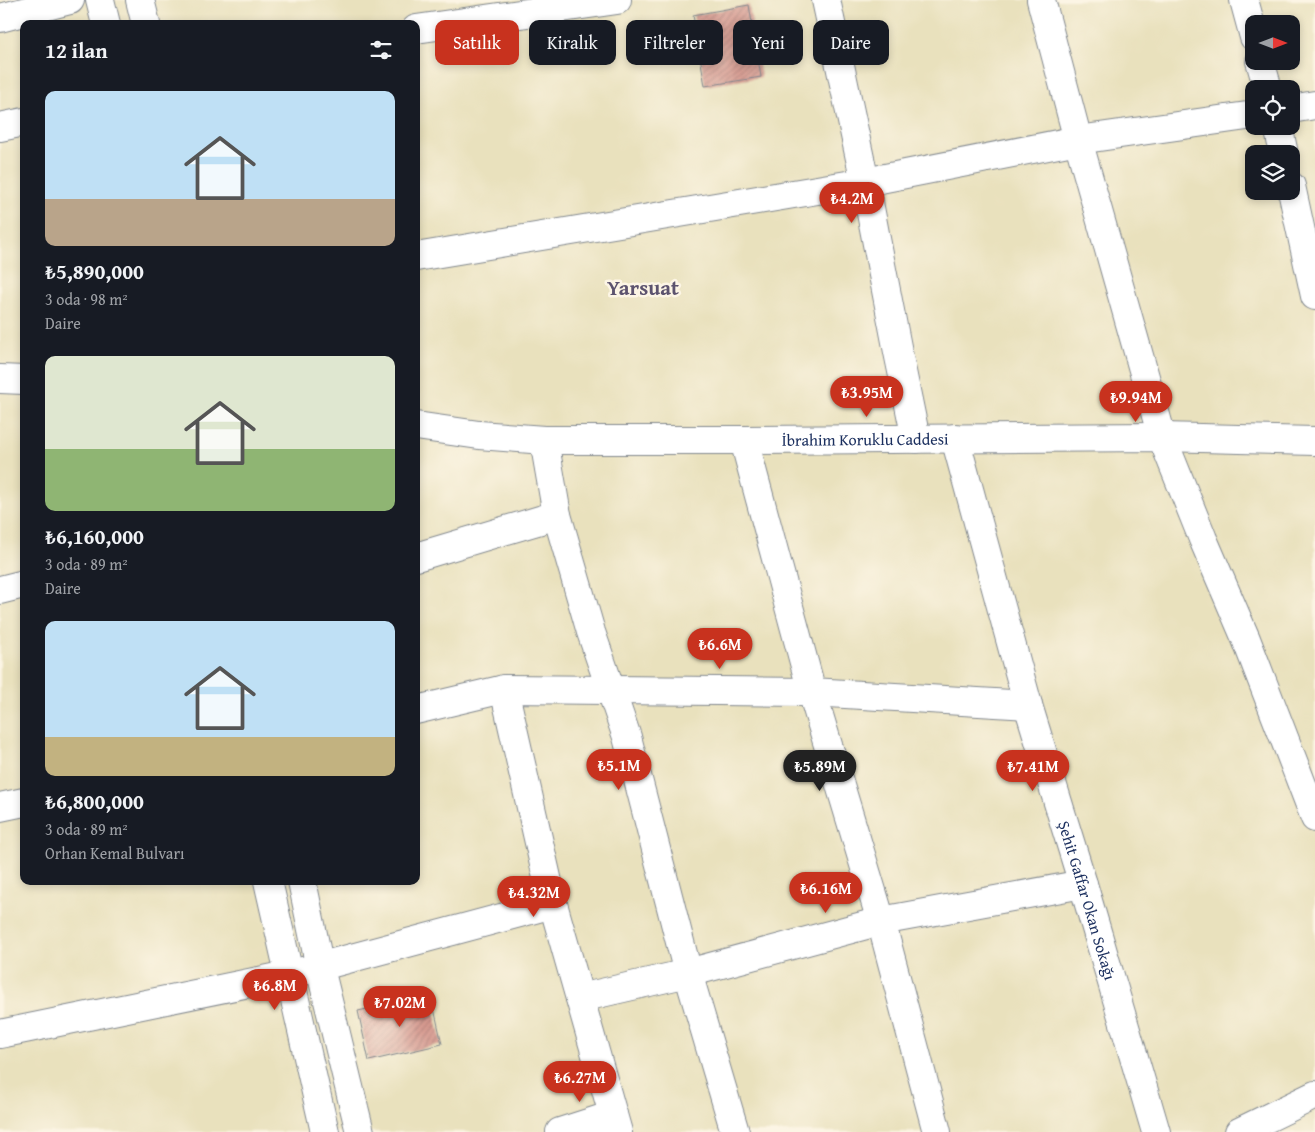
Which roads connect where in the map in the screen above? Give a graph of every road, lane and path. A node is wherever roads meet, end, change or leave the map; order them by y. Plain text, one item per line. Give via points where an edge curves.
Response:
1 (70, 0) edge
2 (100, 0) edge
3 (140, 0) edge
4 (617, 0) edge
5 (826, 0) edge
6 (1041, 0) edge
7 (1244, 0) edge
8 (1248, 15) edge
9 (0, 18) edge
10 (105, 20) edge
11 (145, 20) edge
12 (420, 28) edge
13 (1315, 105) edge
14 (1300, 108) edge
15 (1245, 116) edge
16 (20, 123) edge
17 (0, 128) edge
18 (1078, 140) junction
19 (865, 182) junction
20 (1294, 200) edge
21 (420, 257) edge
22 (1315, 296) edge
23 (0, 379) edge
24 (20, 380) edge
25 (420, 427) edge
26 (1162, 436) junction
27 (955, 438) junction
28 (916, 439) junction
29 (544, 440) junction
30 (744, 440) junction
31 (1315, 441) edge
32 (557, 515) junction
33 (420, 556) edge
34 (20, 585) edge
35 (0, 590) edge
36 (504, 690) junction
37 (611, 690) junction
38 (812, 692) junction
39 (1028, 705) junction
40 (420, 709) edge
41 (20, 803) edge
42 (0, 807) edge
43 (1315, 818) edge
44 (1083, 884) junction
45 (269, 885) edge
46 (303, 885) edge
47 (552, 904) junction
48 (882, 921) junction
49 (320, 968) junction
50 (688, 973) junction
51 (288, 975) junction
52 (580, 998) junction
53 (0, 1034) edge
54 (1315, 1095) edge
55 (616, 1123) edge
56 (325, 1132) edge
57 (360, 1132) edge
58 (560, 1132) edge
59 (735, 1132) edge
60 (937, 1132) edge
61 (1156, 1132) edge
62 (1238, 1132) edge

1 - 9 street
2 - 10 street
3 - 11 street
4 - 12 street
5 - 19 street
6 - 18 street
7 - 8 street
13 - 14 street
15 - 18 street
16 - 17 street
18 - 19 street
18 - 26 street
19 - 21 street
19 - 28 street
20 - 22 street
23 - 24 street
25 - 29 street, İbrahim Koruklu Caddesi
26 - 27 street, İbrahim Koruklu Caddesi
26 - 31 street, İbrahim Koruklu Caddesi
26 - 43 street via 1246,639
27 - 28 street, İbrahim Koruklu Caddesi
27 - 39 street, Şehit Gaffar Okan Sokağı
28 - 30 street, İbrahim Koruklu Caddesi
29 - 30 street, İbrahim Koruklu Caddesi
29 - 32 street
30 - 38 street
32 - 33 street
32 - 37 street
34 - 35 street
36 - 37 street
36 - 40 street
36 - 47 street
37 - 38 street
37 - 50 street via 627,737
38 - 39 street
38 - 48 street
39 - 44 street, Şehit Gaffar Okan Sokağı
41 - 42 street
44 - 48 street
44 - 61 street, Şehit Gaffar Okan Sokağı
45 - 51 street
46 - 49 street
47 - 49 street
47 - 52 street
48 - 50 street
48 - 60 street
49 - 51 street
49 - 57 street
50 - 52 street
50 - 59 street
51 - 53 street
51 - 56 street
52 - 55 street
54 - 62 street
55 - 58 street

